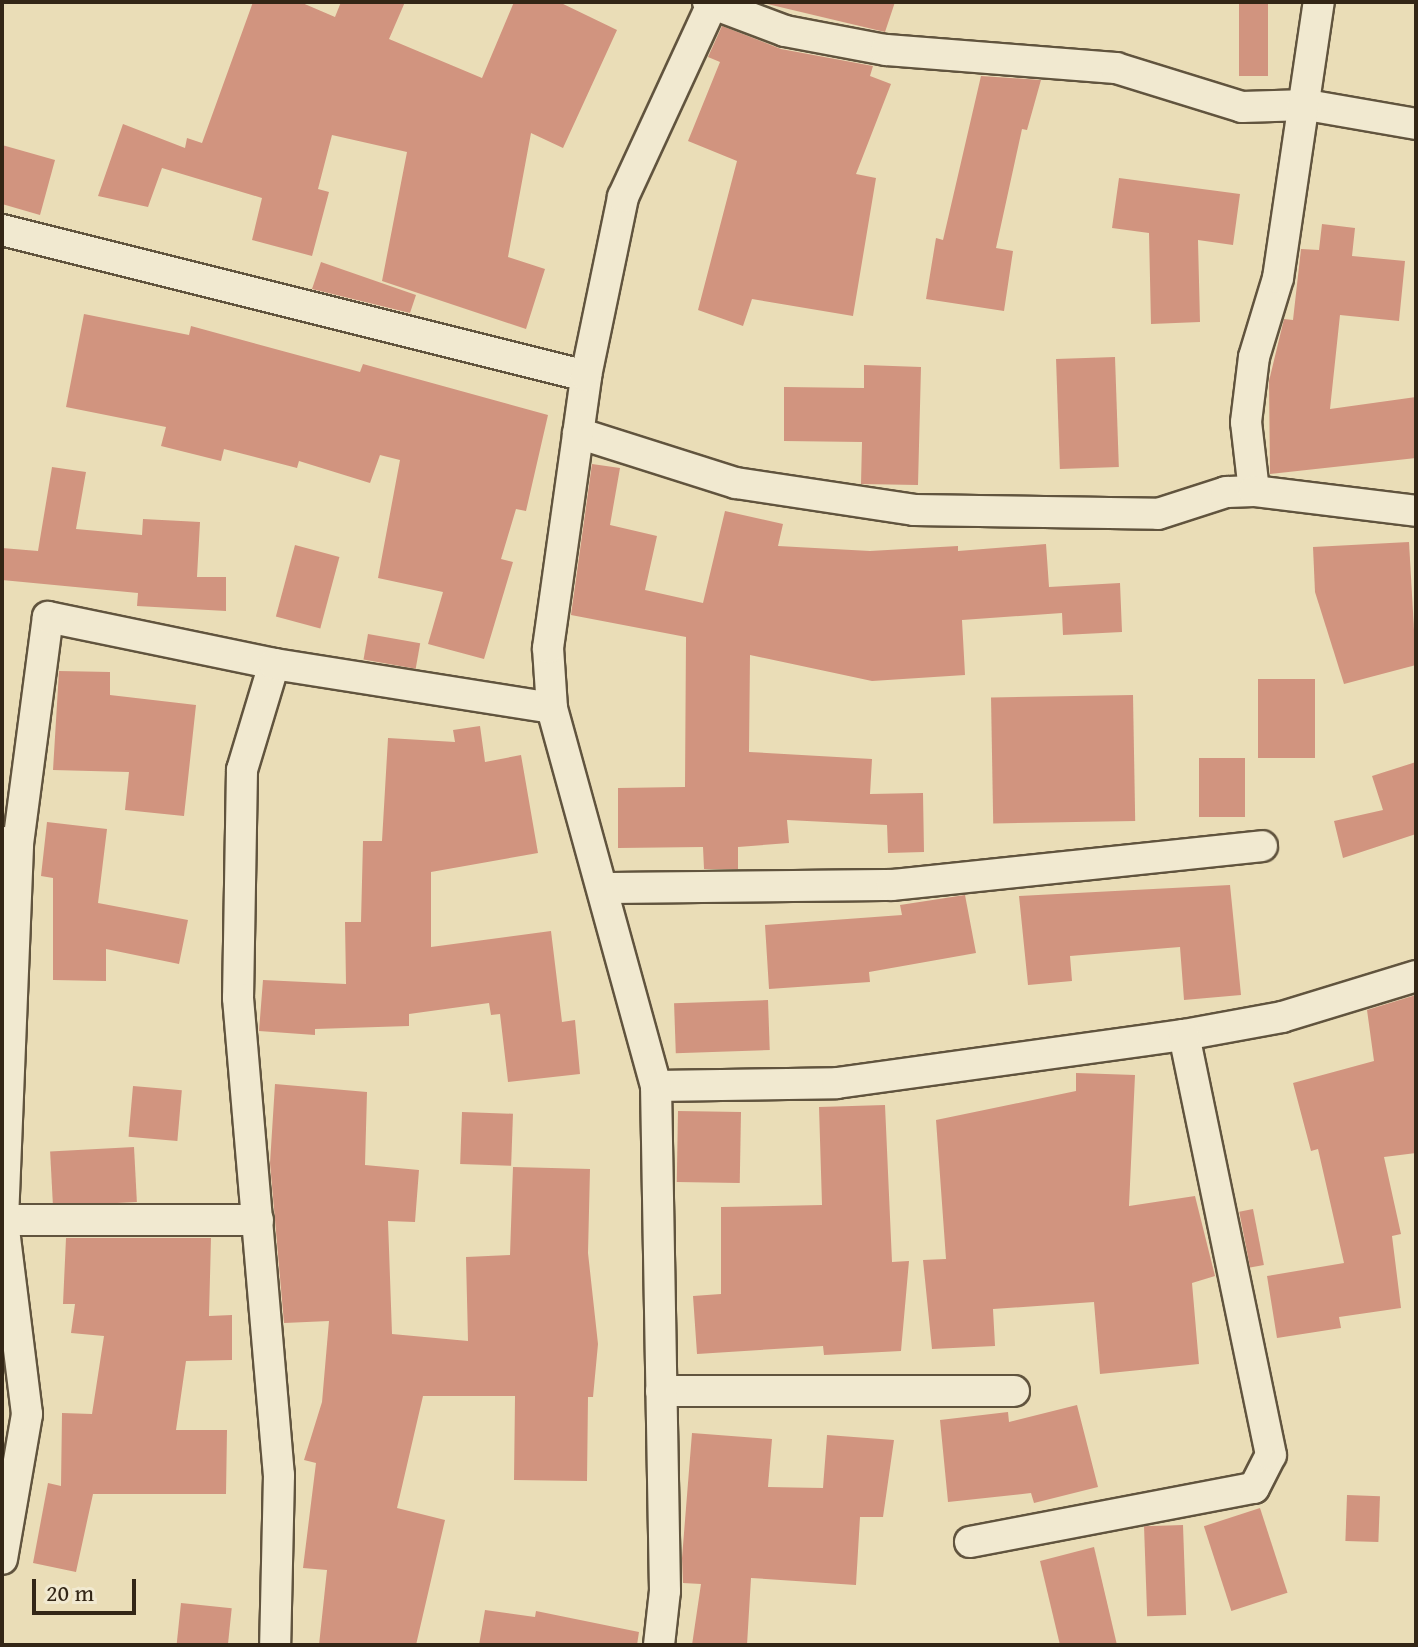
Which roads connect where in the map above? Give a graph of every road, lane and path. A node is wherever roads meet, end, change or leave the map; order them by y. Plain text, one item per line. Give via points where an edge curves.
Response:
1 (711, 2) edge
2 (1319, 2) edge
3 (1307, 105) junction
4 (1416, 124) edge
5 (2, 230) edge
6 (586, 376) junction
7 (578, 433) junction
8 (1254, 491) junction
9 (1416, 511) edge
10 (274, 664) junction
11 (552, 708) junction
12 (10, 843) edge
13 (1262, 846) dead end
14 (603, 888) junction
15 (1416, 976) edge
16 (1184, 1035) junction
17 (656, 1086) junction
18 (3, 1220) edge
19 (258, 1220) junction
20 (661, 1391) junction
21 (1014, 1391) dead end
22 (970, 1542) dead end
23 (2, 1559) edge
24 (275, 1645) edge
25 (659, 1645) edge

1 - 3 street via 785,31 886,50 1116,68 1242,107
1 - 6 street via 623,197
2 - 3 street
3 - 4 street
3 - 8 street via 1278,278 1253,370 1246,422
5 - 6 street
6 - 7 street
7 - 8 street via 736,483 914,510 1158,514 1226,492
7 - 11 street via 548,648
8 - 9 street
10 - 11 street
10 - 12 street via 48,617
10 - 19 street via 242,770 238,998
11 - 14 street
12 - 18 street
13 - 14 street via 892,885
14 - 17 street
15 - 16 street via 1282,1017
16 - 17 street via 837,1083
16 - 22 street via 1271,1455 1254,1488
17 - 20 street
18 - 19 street
18 - 23 street via 27,1414
19 - 24 street via 279,1475
20 - 21 street
20 - 25 street via 665,1591

